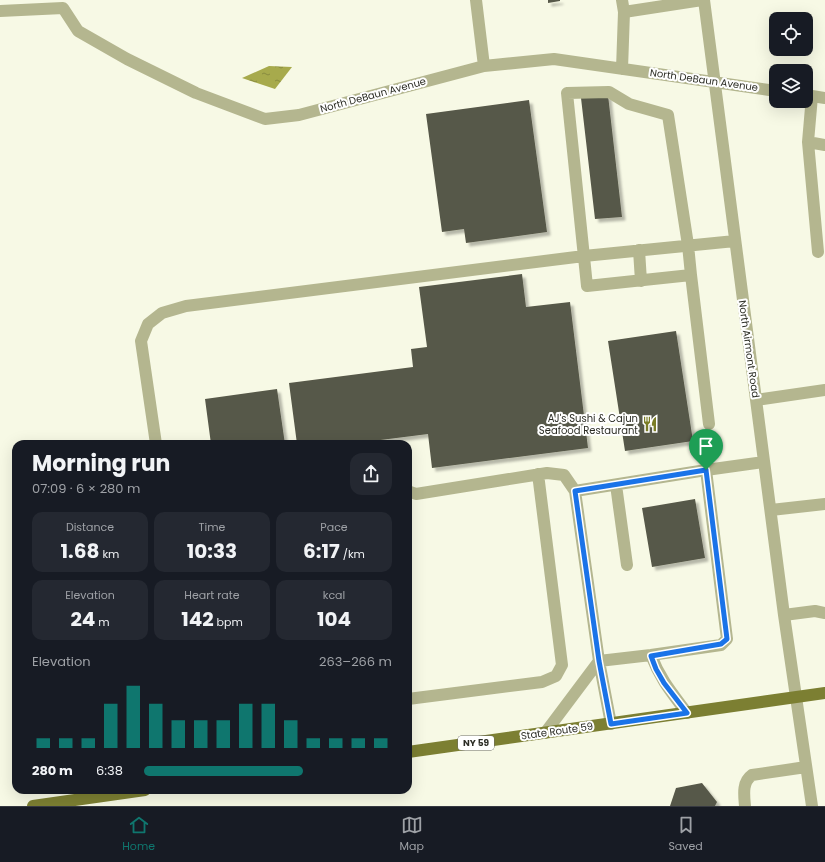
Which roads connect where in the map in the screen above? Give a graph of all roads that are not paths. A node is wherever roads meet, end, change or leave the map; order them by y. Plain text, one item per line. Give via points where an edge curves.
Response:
1 (476, 0) edge
2 (622, 0) edge
3 (703, 0) edge
4 (0, 11) edge
5 (624, 12) junction
6 (484, 66) junction
7 (622, 69) junction
8 (714, 82) junction
9 (769, 90) edge
10 (813, 96) edge
11 (825, 98) edge
12 (809, 108) edge
13 (808, 142) junction
14 (825, 145) edge
15 (735, 241) junction
16 (688, 246) junction
17 (639, 250) junction
18 (818, 252) dead end
19 (584, 256) junction
20 (691, 275) junction
21 (641, 281) junction
22 (825, 390) edge
23 (756, 400) junction
24 (709, 424) dead end
25 (155, 440) edge
26 (764, 462) junction
27 (706, 470) junction
28 (538, 474) junction
29 (616, 485) junction
30 (575, 491) junction
31 (412, 492) edge
32 (825, 504) edge
33 (771, 510) junction
34 (627, 565) dead end
35 (825, 613) edge
36 (784, 615) junction
37 (651, 656) junction
38 (599, 661) junction
39 (825, 693) edge
40 (796, 697) junction
41 (412, 698) edge
42 (687, 713) junction
43 (611, 724) junction
44 (545, 733) junction
45 (412, 751) edge
46 (806, 767) junction
47 (117, 794) edge
48 (33, 806) edge
49 (745, 806) edge
50 (812, 806) edge

1 - 6 street
2 - 5 street
3 - 5 street
3 - 8 street, North Airmont Road
4 - 6 street, North DeBaun Avenue via 63,8 78,31 127,59 196,93 265,119 299,115
5 - 7 street
6 - 7 street, North DeBaun Avenue via 554,59
7 - 8 street, North DeBaun Avenue
8 - 9 street, North DeBaun Avenue
8 - 15 street, North Airmont Road
10 - 11 street
12 - 13 street
13 - 14 street
13 - 18 street
15 - 16 street
15 - 23 street, North Airmont Road
16 - 17 street
16 - 19 street via 668,115 629,104 609,92 567,93
16 - 20 street
17 - 19 street
17 - 21 street
19 - 21 street via 587,286
19 - 25 street via 186,306 162,313 148,324 141,341
20 - 21 street
20 - 24 street
22 - 23 street
23 - 26 street, North Airmont Road
26 - 27 street
26 - 33 street, North Airmont Road
27 - 29 street
27 - 37 street via 727,639 721,644
28 - 30 street via 564,475
28 - 31 street via 416,494
28 - 41 street via 562,665 556,676 542,682
29 - 30 street
29 - 34 street
30 - 38 street
32 - 33 street
33 - 36 street, North Airmont Road
35 - 36 street via 815,611
36 - 40 street, North Airmont Road
37 - 38 street
37 - 42 street via 664,683
38 - 43 street
38 - 44 street
39 - 40 main road, State Route 59 / NY 59
40 - 42 main road, State Route 59 / NY 59
40 - 46 street, North Airmont Road
42 - 43 main road, State Route 59 / NY 59
43 - 44 main road, State Route 59 / NY 59
44 - 45 main road, State Route 59 / NY 59
46 - 49 street via 752,775 744,784
46 - 50 street, North Airmont Road
47 - 48 main road

